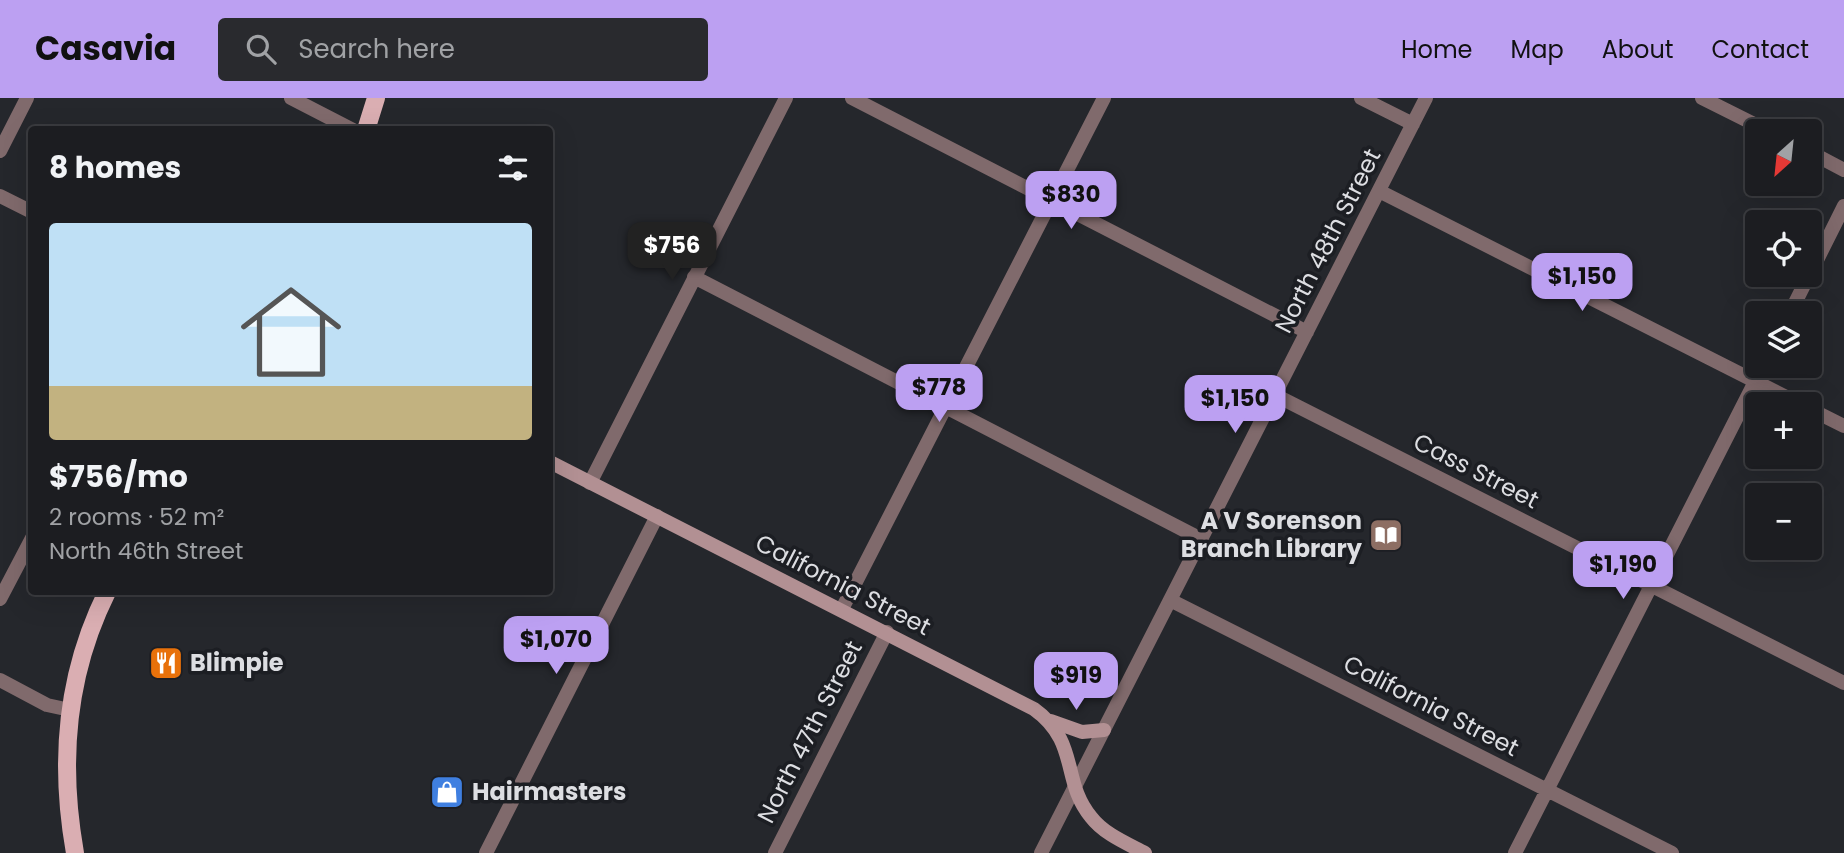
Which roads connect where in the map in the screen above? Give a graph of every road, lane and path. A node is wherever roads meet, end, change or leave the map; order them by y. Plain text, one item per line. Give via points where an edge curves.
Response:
1 (27, 98) edge
2 (291, 98) edge
3 (376, 98) edge
4 (786, 98) edge
5 (852, 98) edge
6 (1104, 98) edge
7 (1361, 98) edge
8 (1426, 98) edge
9 (1702, 98) edge
10 (1745, 120) edge
11 (1413, 124) junction
12 (345, 126) edge
13 (367, 126) edge
14 (0, 151) edge
15 (1822, 158) edge
16 (1844, 170) edge
17 (1379, 191) junction
18 (0, 197) edge
19 (1052, 201) junction
20 (1844, 206) edge
21 (28, 210) edge
22 (1822, 249) edge
23 (694, 277) junction
24 (1307, 332) junction
25 (1757, 378) edge
26 (1755, 381) junction
27 (1777, 392) edge
28 (1275, 395) junction
29 (946, 408) junction
30 (1822, 415) edge
31 (1844, 426) edge
32 (553, 464) edge
33 (590, 483) junction
34 (657, 516) junction
35 (1201, 540) junction
36 (28, 546) edge
37 (1651, 586) junction
38 (106, 595) edge
39 (0, 600) edge
40 (1170, 600) junction
41 (842, 610) junction
42 (887, 632) junction
43 (0, 680) edge
44 (1844, 683) edge
45 (70, 710) junction
46 (1047, 720) junction
47 (1104, 730) junction
48 (1075, 787) junction
49 (1547, 790) junction
50 (75, 853) edge
51 (486, 853) edge
52 (775, 853) edge
53 (1041, 853) edge
54 (1145, 853) edge
55 (1515, 853) edge
56 (1672, 853) edge

1 - 14 street
2 - 12 street
3 - 13 main road
4 - 23 street
5 - 19 street
6 - 19 street, North 47th Street
7 - 11 street
8 - 11 street, North 48th Street
9 - 10 street
11 - 17 street, North 48th Street
15 - 16 street
17 - 24 street, North 48th Street
17 - 26 street
18 - 21 street
19 - 24 street
19 - 29 street, North 47th Street
20 - 22 street
23 - 29 street
23 - 33 street
24 - 28 street, North 48th Street
25 - 26 street
26 - 27 street
26 - 37 street
28 - 35 street, North 48th Street
28 - 37 street, Cass Street
29 - 35 street
29 - 41 street, North 47th Street
30 - 31 street
32 - 33 main road, California Street
33 - 34 main road, California Street
34 - 41 main road, California Street
34 - 51 street
35 - 40 street, North 48th Street
36 - 39 street
37 - 44 street, Cass Street
37 - 49 street
38 - 45 main road via 85,645
40 - 47 street, North 48th Street
40 - 49 street, California Street
41 - 42 main road, California Street
42 - 46 main road, California Street via 1017,699
42 - 52 street, North 47th Street
43 - 45 street via 47,705
45 - 50 main road via 67,791
46 - 47 main road via 1082,732
46 - 48 main road, California Street via 1063,741
47 - 48 street, North 48th Street
48 - 53 street, North 48th Street
48 - 54 main road, California Street via 1098,825
49 - 55 street
49 - 56 street, California Street

